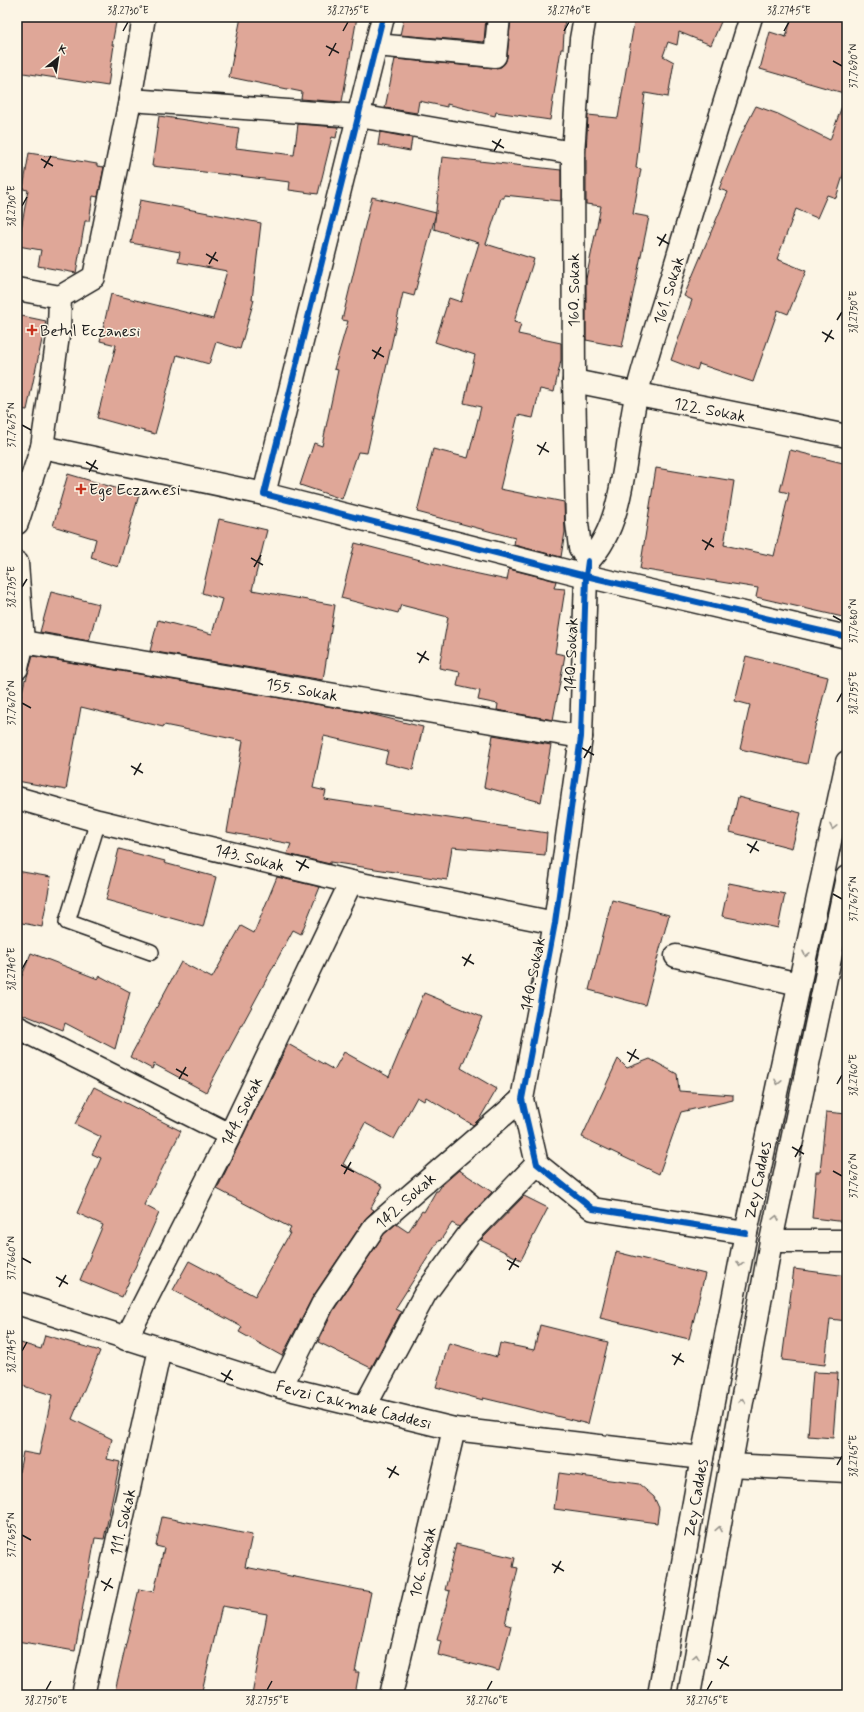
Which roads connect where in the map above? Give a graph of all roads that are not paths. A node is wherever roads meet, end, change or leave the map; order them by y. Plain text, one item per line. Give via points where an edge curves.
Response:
1 (144, 17) edge
2 (383, 17) edge
3 (499, 17) edge
4 (585, 17) edge
5 (751, 17) edge
6 (376, 45) junction
7 (130, 100) junction
8 (359, 116) junction
9 (573, 153) junction
10 (17, 289) edge
11 (60, 297) junction
12 (574, 381) junction
13 (636, 394) junction
14 (847, 436) edge
15 (42, 447) junction
16 (264, 494) junction
17 (17, 523) edge
18 (17, 563) edge
19 (587, 569) junction
20 (847, 637) edge
21 (23, 642) junction
22 (17, 668) edge
23 (581, 737) junction
24 (847, 762) edge
25 (17, 798) edge
26 (98, 821) junction
27 (847, 877) edge
28 (351, 882) junction
29 (555, 923) junction
30 (151, 952) dead end
31 (676, 956) dead end
32 (799, 984) junction
33 (17, 1027) edge
34 (522, 1099) junction
35 (230, 1135) junction
36 (537, 1164) junction
37 (746, 1234) junction
38 (771, 1241) junction
39 (847, 1241) edge
40 (17, 1303) edge
41 (126, 1339) junction
42 (160, 1349) junction
43 (281, 1387) junction
44 (364, 1408) junction
45 (454, 1429) junction
46 (702, 1458) junction
47 (730, 1465) junction
48 (847, 1471) edge
49 (83, 1695) edge
50 (391, 1695) edge
51 (659, 1695) edge
52 (689, 1695) edge

1 - 7 street
2 - 6 street
3 - 6 street via 495,56
4 - 9 street, 160. Sokak via 581,39
5 - 13 street, 161. Sokak
6 - 8 street
7 - 8 street
7 - 11 street via 94,277
8 - 9 street
8 - 16 street
9 - 12 street, 160. Sokak
10 - 11 street
11 - 15 street via 59,329
12 - 13 street, 122. Sokak
12 - 19 street, 160. Sokak via 577,523 580,548
13 - 14 street, 122. Sokak
13 - 19 street, 161. Sokak via 617,502 609,532
15 - 16 street
15 - 17 street
16 - 19 street
18 - 21 street
19 - 20 street
19 - 23 street, 140. Sokak
21 - 22 street
21 - 23 street, 155. Sokak
23 - 29 street, 140. Sokak
24 -> 32 street, Zey Caddes
25 - 26 street, 143. Sokak
26 - 28 street, 143. Sokak
26 - 30 lane via 67,922
38 -> 27 street, Zey Caddes
28 - 29 street, 143. Sokak
28 - 35 street, 144. Sokak
29 - 34 street, 140. Sokak
31 - 32 street
32 -> 37 street, Zey Caddes
33 - 35 street
34 - 36 street, 140. Sokak
34 - 43 street, 142. Sokak via 375,1226 322,1305
35 - 41 street, 144. Sokak
36 - 37 street via 593,1209
36 - 44 street via 469,1234 426,1294
37 -> 46 street, Zey Caddes
38 - 39 street
47 -> 38 street, Zey Caddes
40 - 41 street, Fevzi Cakmak Caddesi
41 - 42 street, Fevzi Cakmak Caddesi
42 - 43 street, Fevzi Cakmak Caddesi
42 - 49 street, 111. Sokak
43 - 44 street, Fevzi Cakmak Caddesi
44 - 45 street, Fevzi Cakmak Caddesi
45 - 46 street, Fevzi Cakmak Caddesi
45 - 50 street, 106. Sokak
46 - 51 street, Zey Caddes
47 - 48 street
52 -> 47 street, Zey Caddes

